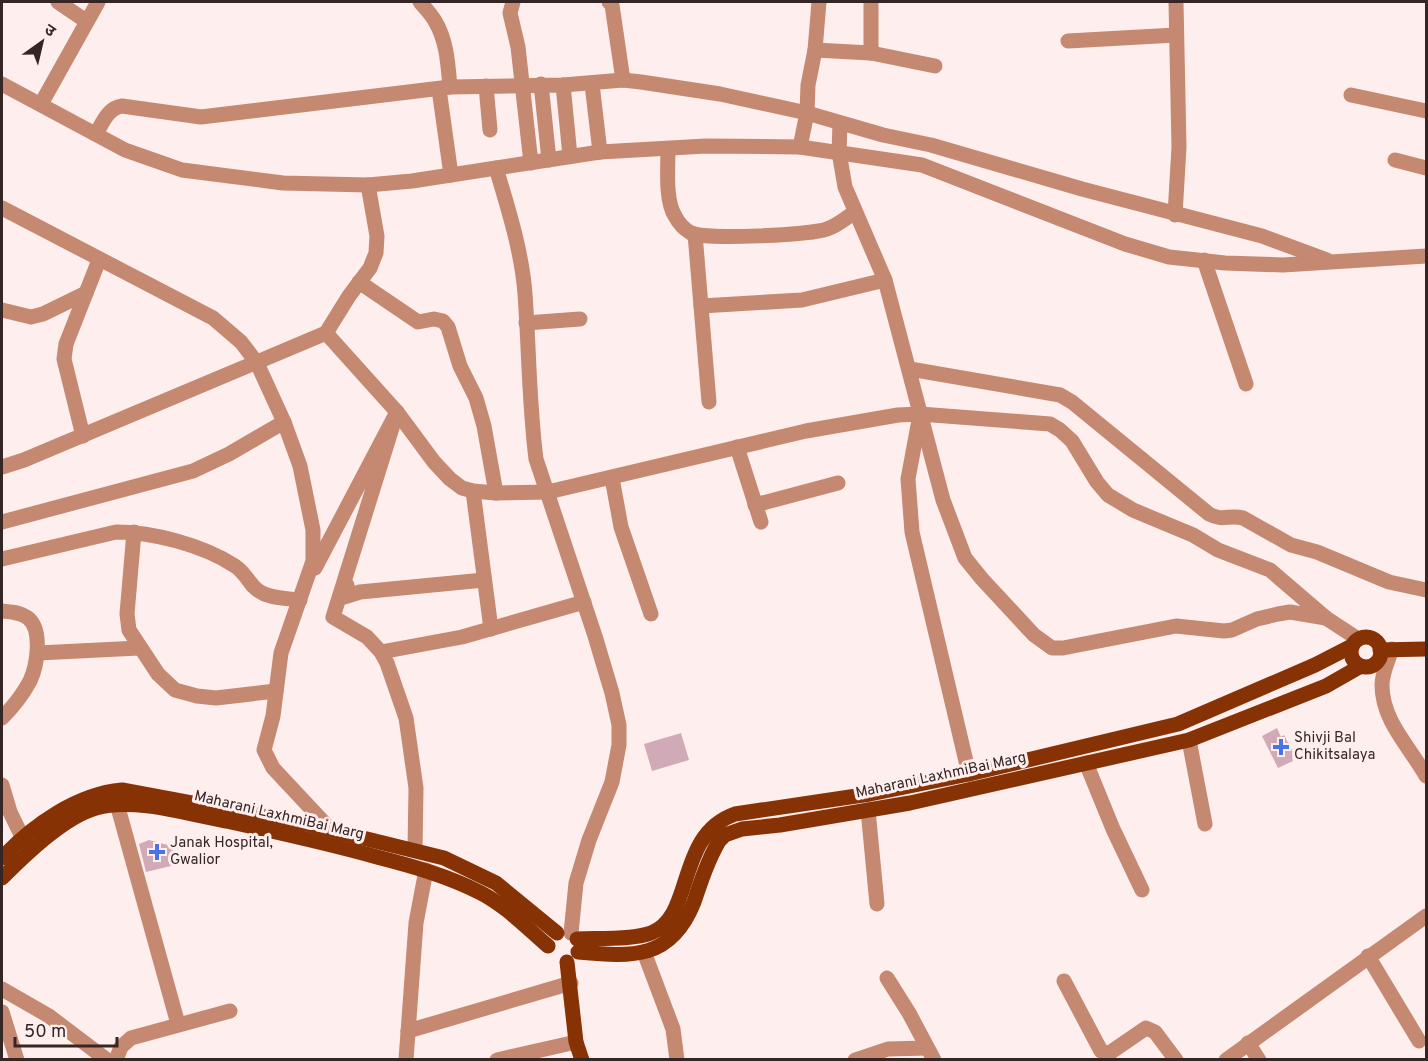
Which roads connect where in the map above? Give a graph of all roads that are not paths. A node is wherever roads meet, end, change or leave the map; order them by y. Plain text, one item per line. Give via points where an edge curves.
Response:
1 (58, 2) edge
2 (98, 2) edge
3 (420, 2) edge
4 (513, 2) edge
5 (609, 2) edge
6 (819, 2) edge
7 (871, 2) edge
8 (1176, 2) edge
9 (86, 21) junction
10 (1176, 35) junction
11 (1068, 41) dead end
12 (815, 50) junction
13 (871, 53) junction
14 (935, 66) dead end
15 (623, 80) junction
16 (2, 84) edge
17 (542, 84) junction
18 (592, 84) junction
19 (523, 85) junction
20 (563, 85) junction
21 (486, 86) junction
22 (444, 88) junction
23 (1351, 95) dead end
24 (41, 104) junction
25 (1426, 111) edge
26 (807, 113) junction
27 (840, 123) junction
28 (490, 130) dead end
29 (96, 134) junction
30 (801, 147) junction
31 (668, 149) junction
32 (600, 152) junction
33 (839, 152) junction
34 (570, 156) junction
35 (549, 160) junction
36 (1395, 160) dead end
37 (531, 163) junction
38 (496, 168) junction
39 (1426, 168) edge
40 (451, 175) junction
41 (368, 185) junction
42 (2, 208) edge
43 (855, 212) junction
44 (1175, 215) junction
45 (695, 234) junction
46 (1426, 256) edge
47 (99, 260) junction
48 (1204, 260) junction
49 (1330, 261) junction
50 (885, 280) junction
51 (359, 282) junction
52 (86, 293) junction
53 (701, 306) junction
54 (2, 310) edge
55 (580, 319) dead end
56 (526, 323) junction
57 (326, 333) junction
58 (257, 363) junction
59 (910, 369) junction
60 (1246, 384) dead end
61 (709, 402) dead end
62 (397, 412) junction
63 (920, 414) junction
64 (284, 422) junction
65 (83, 436) junction
66 (737, 447) junction
67 (2, 467) edge
68 (612, 478) junction
69 (838, 483) dead end
70 (472, 491) junction
71 (548, 492) junction
72 (496, 493) junction
73 (755, 505) junction
74 (2, 522) edge
75 (761, 522) dead end
76 (134, 532) junction
77 (2, 559) edge
78 (484, 580) junction
79 (1426, 590) edge
80 (303, 593) junction
81 (584, 602) junction
82 (2, 611) edge
83 (651, 614) dead end
84 (1326, 618) junction
85 (490, 629) junction
86 (1355, 643) junction
87 (139, 648) junction
88 (1426, 649) edge
89 (1386, 650) junction
90 (381, 652) junction
91 (38, 653) junction
92 (1361, 666) junction
93 (276, 691) junction
94 (2, 718) edge
95 (1189, 740) junction
96 (1086, 763) junction
97 (969, 774) junction
98 (1426, 776) edge
99 (2, 785) edge
100 (117, 804) junction
101 (868, 810) junction
102 (1205, 824) dead end
103 (331, 830) junction
104 (26, 845) junction
105 (415, 850) junction
106 (2, 858) edge
107 (426, 870) junction
108 (2, 878) edge
109 (1142, 890) dead end
110 (877, 904) dead end
111 (1426, 916) edge
112 (570, 944) junction
113 (548, 946) junction
114 (644, 952) junction
115 (1368, 956) junction
116 (887, 978) dead end
117 (1064, 981) dead end
118 (571, 983) junction
119 (2, 989) edge
120 (230, 1011) dead end
121 (2, 1012) edge
122 (178, 1024) junction
123 (408, 1031) junction
124 (1419, 1041) dead end
125 (576, 1042) junction
126 (1248, 1043) junction
127 (931, 1054) edge
128 (103, 1058) edge
129 (17, 1059) edge
130 (406, 1059) edge
131 (500, 1059) edge
132 (582, 1059) edge
133 (677, 1059) edge
134 (855, 1059) edge
135 (1176, 1059) edge
136 (1226, 1059) edge
137 (1259, 1059) edge

1 - 9 street
2 - 9 street
3 - 22 street via 442,36 447,57
4 - 19 street via 510,13
5 - 15 street
6 - 12 street
7 - 13 street
8 - 10 street
9 - 24 street
10 - 11 street
10 - 44 street via 1179,147
12 - 13 street
12 - 26 street
13 - 14 street
15 - 18 street
15 - 26 street via 720,94
16 - 24 street
17 - 19 street
17 - 20 street
17 - 35 street
18 - 20 street
18 - 32 street
19 - 21 street
19 - 37 street
20 - 34 street
21 - 22 street
21 - 28 street
22 - 29 street via 201,117 122,106 107,115
22 - 40 street
23 - 25 street
24 - 29 street
26 - 27 street
26 - 30 street
27 - 33 street
27 - 44 street via 932,145
29 - 41 street via 125,150 182,170 283,183
30 - 31 street
30 - 33 street
31 - 32 street
31 - 45 street via 669,205 681,224
32 - 34 street
33 - 43 street via 845,187
33 - 48 street via 922,165 1125,244 1169,257
34 - 35 street
35 - 37 street
36 - 39 street
37 - 38 street
38 - 40 street
38 - 56 street via 519,255
40 - 41 street
41 - 51 street via 376,253
42 - 47 street
43 - 45 street via 828,229 811,232 720,237
43 - 50 street
44 - 49 street via 1262,236
45 - 53 street
46 - 49 street
47 - 52 street
47 - 58 street via 213,318 242,342
48 - 49 street via 1283,265
48 - 60 street
50 - 53 street via 802,300
50 - 59 street
51 - 57 street
51 - 72 street via 418,322 434,319 448,327 460,366 476,398
52 - 54 street via 31,317
52 - 65 street via 64,358
53 - 61 street
55 - 56 street
56 - 71 street via 536,459
57 - 58 street
57 - 62 street
58 - 64 street
58 - 65 street
59 - 63 street
59 - 79 street via 1060,395 1209,514 1223,519 1243,518 1291,545 1389,582
62 - 70 street via 450,479
62 - 78 street via 344,597 360,592
62 - 80 street
62 - 90 street via 333,617 367,637
63 - 66 street via 806,431
63 - 84 street via 1050,424 1072,441 1108,495 1218,550 1270,570
63 - 84 street via 943,500 965,558 1034,635 1052,648 1176,626 1224,632 1266,616 1290,612
63 - 97 street via 908,479 912,532
64 - 74 street via 193,471
64 - 80 street via 300,466 313,530 313,561
65 - 67 street
66 - 68 street
66 - 73 street
68 - 71 street
68 - 83 street via 621,527
69 - 73 street
70 - 72 street
70 - 78 street
71 - 72 street
71 - 81 street
73 - 75 street
76 - 77 street via 116,532
76 - 80 street via 164,537 226,561 269,596
76 - 87 street via 127,614 129,630
78 - 85 street
80 - 93 street via 281,653
81 - 85 street
81 - 112 street via 620,725 612,782 576,883
82 - 91 street via 17,612 30,619
84 - 86 street
85 - 90 street
86 - 89 main road via 1371,638
86 - 92 main road via 1351,655
86 - 97 main road via 1316,665 1178,724
87 - 91 street
87 - 93 street via 175,690 216,698
88 - 89 main road
89 - 92 main road via 1371,666
89 - 98 street via 1382,680 1385,708
90 - 105 street via 406,718 416,788
91 - 94 street via 31,679
92 - 95 main road, Maharani LaxhmiBai Marg via 1326,686
93 - 103 street via 264,750 267,759
95 - 96 main road, Maharani LaxhmiBai Marg
95 - 102 street
96 - 101 main road, Maharani LaxhmiBai Marg
96 - 109 street
97 - 112 main road via 725,818 700,841 679,899 659,928 643,935
99 - 104 street
100 - 104 main road, Maharani LaxhmiBai Marg via 94,809
100 - 107 main road, Maharani LaxhmiBai Marg via 280,832
100 - 122 street
101 - 110 street
101 - 114 main road, Maharani LaxhmiBai Marg via 725,835 713,851 685,921 667,943
103 - 104 main road via 122,790 102,792 66,808
103 - 105 main road
104 - 106 main road
104 - 108 main road, Maharani LaxhmiBai Marg
105 - 112 main road via 486,877
107 - 113 main road, Maharani LaxhmiBai Marg via 495,901
107 - 123 street via 416,923
111 - 115 street
112 - 113 main road via 551,938
112 - 113 main road, Maharani LaxhmiBai Marg via 563,962 554,959
112 - 114 main road, Maharani LaxhmiBai Marg via 606,954
112 - 118 main road
114 - 133 street via 673,1029
115 - 124 street
115 - 126 street
116 - 127 street
117 - 135 street via 1101,1052 1111,1052 1146,1028 1155,1032
118 - 123 street
118 - 125 main road
119 - 128 street via 49,1016
120 - 122 street
121 - 129 street
122 - 128 street via 131,1038
123 - 130 street
125 - 131 street
125 - 132 main road
126 - 136 street
126 - 137 street
127 - 134 street via 888,1049

